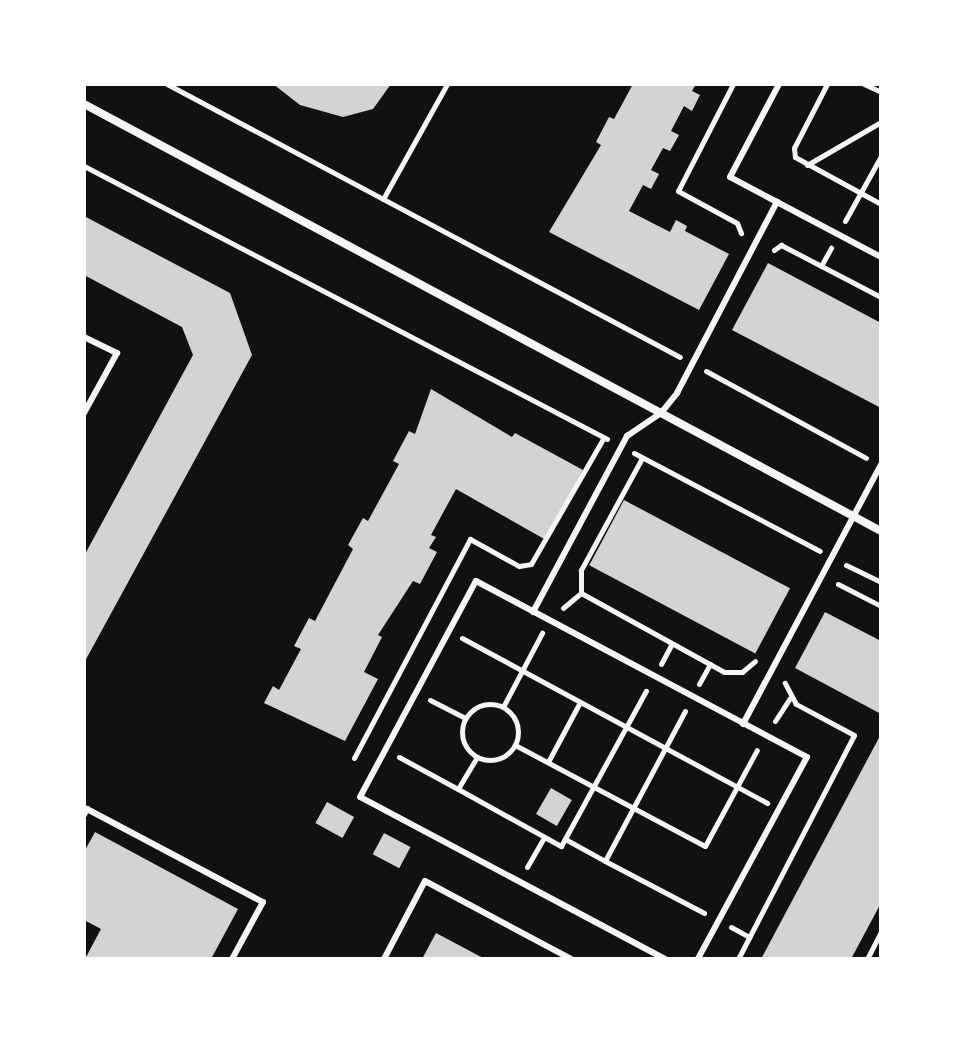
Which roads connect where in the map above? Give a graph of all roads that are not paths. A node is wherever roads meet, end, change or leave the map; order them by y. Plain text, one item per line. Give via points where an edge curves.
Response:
1 (779, 84) edge
2 (84, 104) edge
3 (777, 202) junction
4 (881, 257) edge
5 (84, 337) edge
6 (84, 413) edge
7 (661, 413) junction
8 (881, 466) edge
9 (854, 516) junction
10 (881, 531) edge
11 (533, 612) junction
12 (743, 724) junction
13 (84, 815) edge
14 (232, 959) edge
15 (384, 959) edge
16 (571, 959) edge
17 (665, 959) edge
18 (698, 959) edge

1 - 3 lane via 730,177
2 - 7 street
3 - 4 lane
3 - 7 lane
5 - 6 lane via 117,353
7 - 9 street
7 - 11 lane via 627,436
8 - 9 lane
9 - 10 street
9 - 12 lane
11 - 12 lane
11 - 17 lane via 476,581 360,797
12 - 18 lane via 807,757
13 - 14 lane via 87,809 263,902
15 - 16 lane via 425,881

